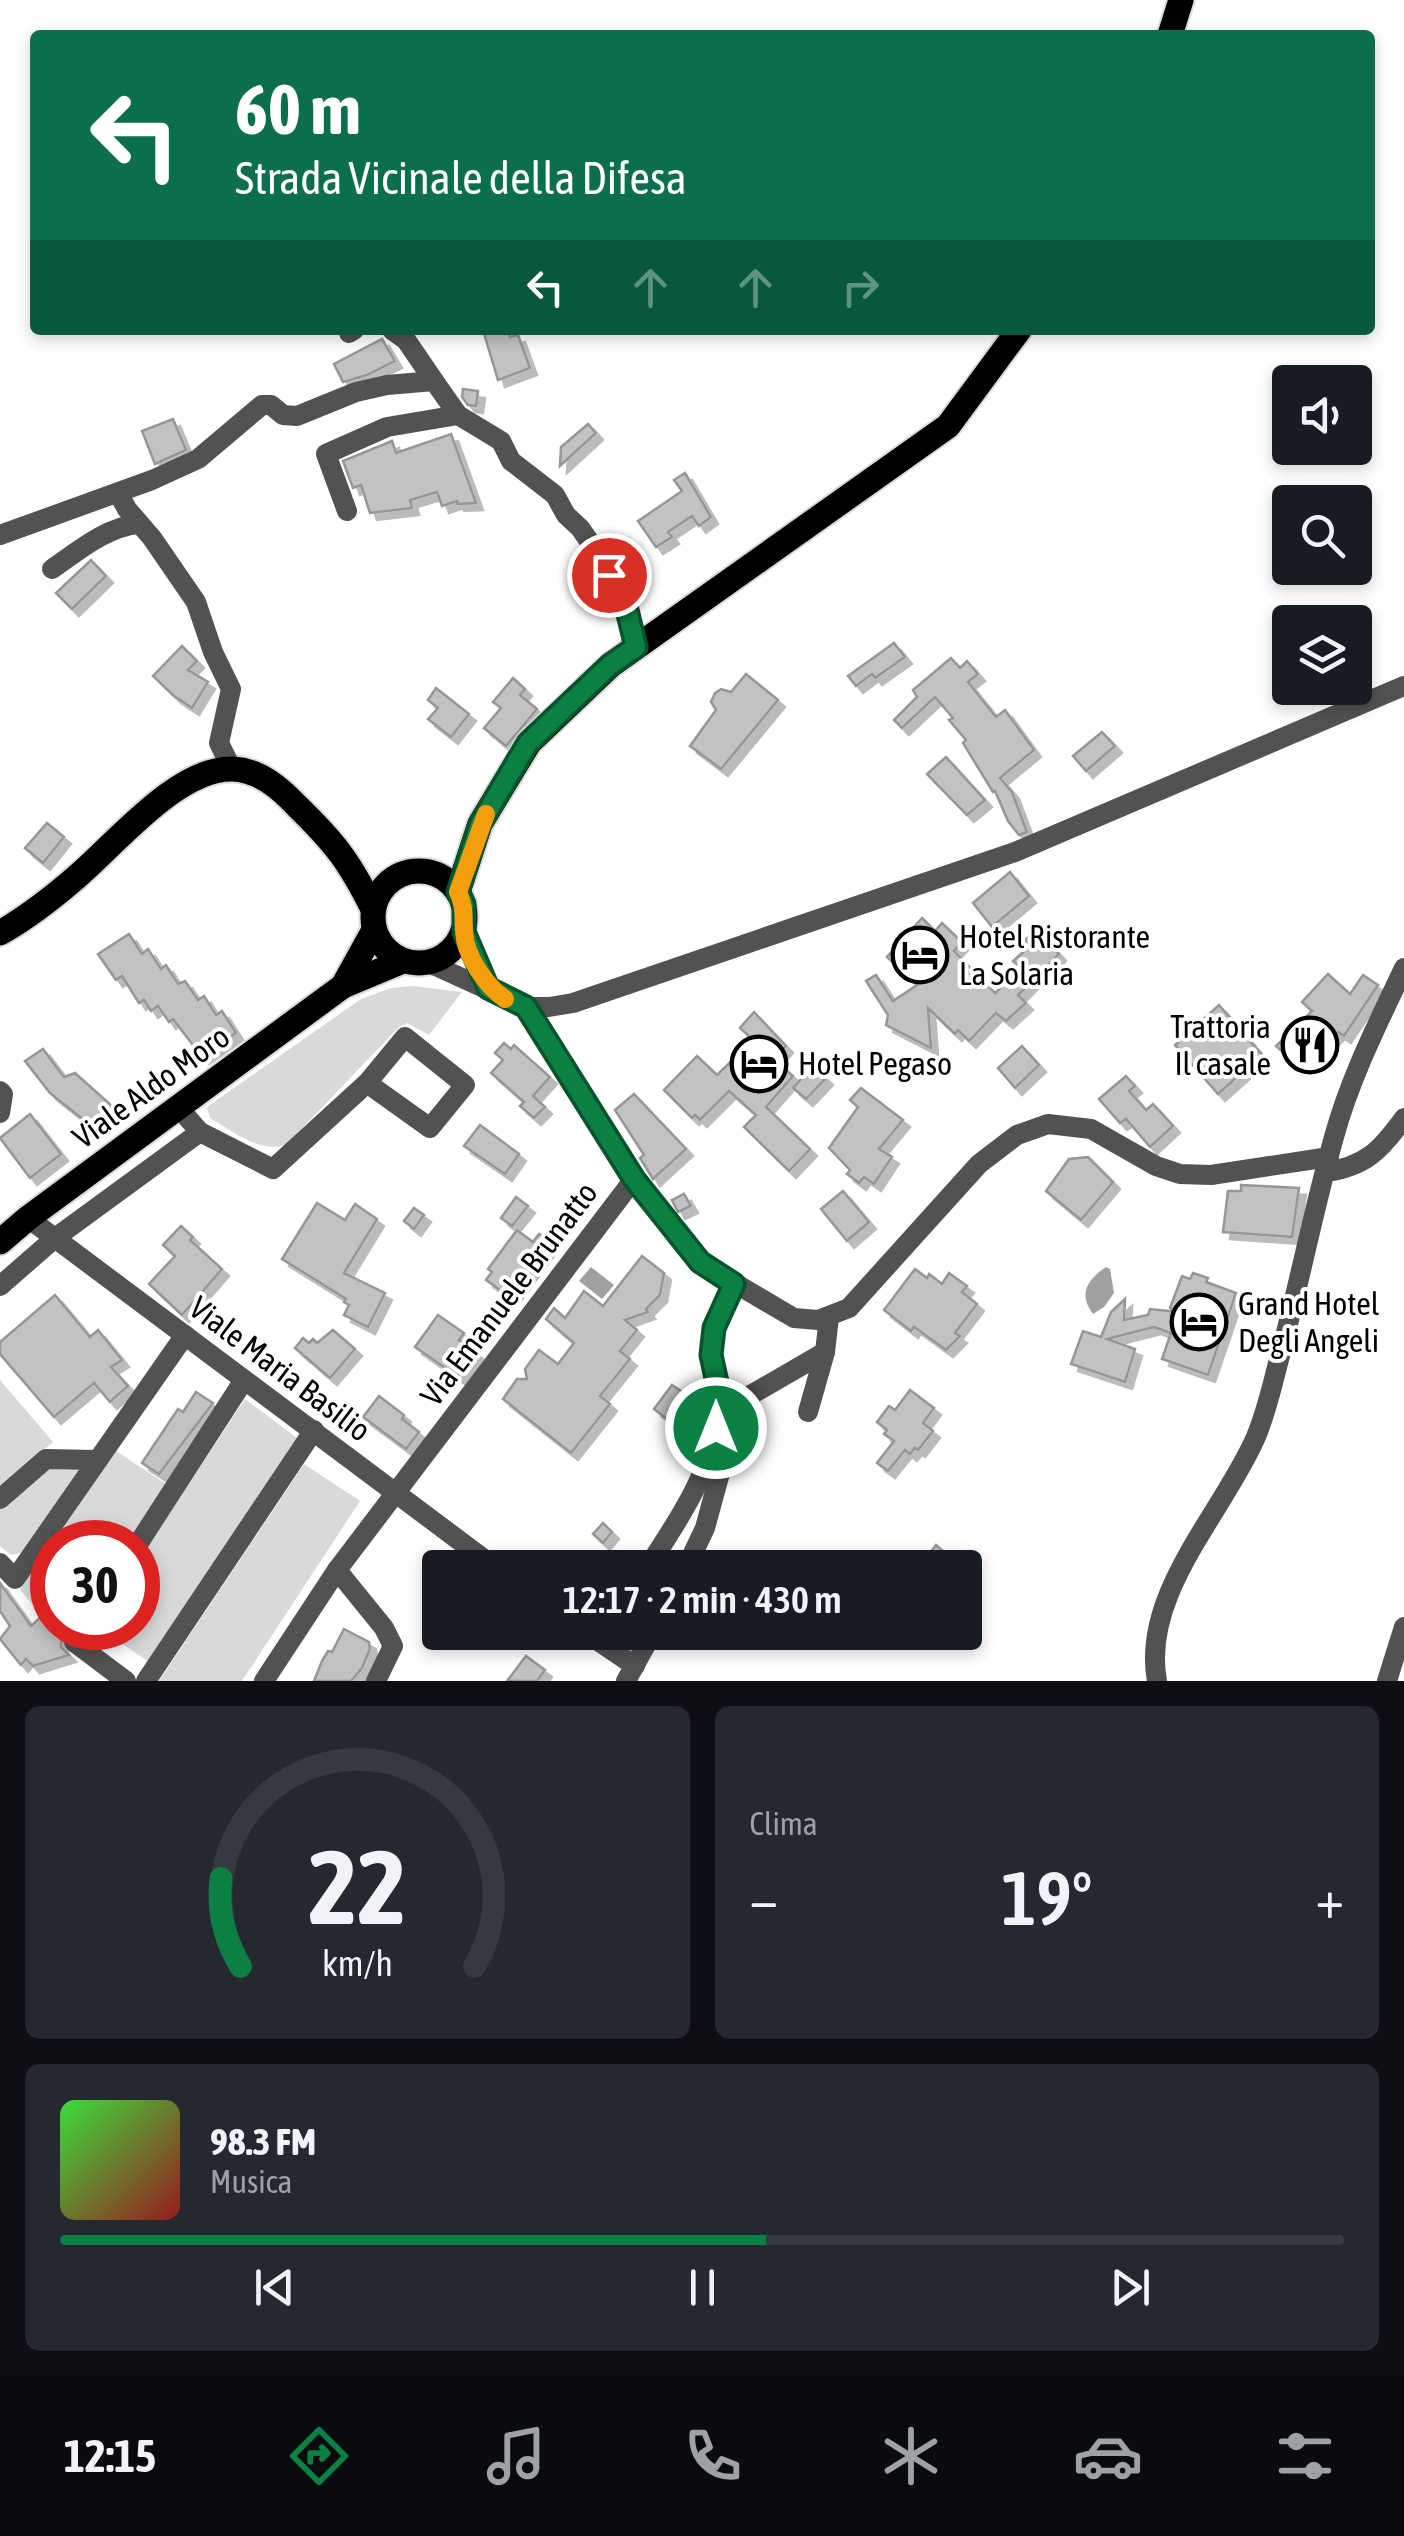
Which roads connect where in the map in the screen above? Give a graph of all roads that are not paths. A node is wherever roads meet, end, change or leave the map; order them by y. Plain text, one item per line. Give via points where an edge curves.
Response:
1 (1181, 0) edge
2 (1172, 30) edge
3 (399, 335) edge
4 (1016, 335) edge
5 (434, 381) junction
6 (458, 414) junction
7 (118, 492) junction
8 (347, 511) dead end
9 (138, 524) junction
10 (0, 535) edge
11 (52, 570) dead end
12 (636, 647) junction
13 (1404, 686) edge
14 (232, 768) junction
15 (480, 824) junction
16 (339, 848) junction
17 (421, 870) junction
18 (395, 877) junction
19 (458, 892) junction
20 (373, 920) junction
21 (464, 932) junction
22 (0, 933) edge
23 (403, 961) junction
24 (429, 963) junction
25 (1404, 968) edge
26 (343, 986) junction
27 (488, 988) junction
28 (526, 1007) junction
29 (367, 1083) junction
30 (0, 1092) edge
31 (178, 1107) junction
32 (0, 1114) edge
33 (1404, 1118) edge
34 (200, 1132) junction
35 (1327, 1164) junction
36 (634, 1179) junction
37 (28, 1218) junction
38 (55, 1238) junction
39 (0, 1242) edge
40 (734, 1284) junction
41 (0, 1286) edge
42 (830, 1318) junction
43 (185, 1336) junction
44 (825, 1352) junction
45 (244, 1380) junction
46 (808, 1412) dead end
47 (314, 1430) junction
48 (96, 1460) junction
49 (395, 1493) junction
50 (0, 1498) edge
51 (154, 1520) edge
52 (472, 1550) edge
53 (658, 1550) edge
54 (695, 1550) edge
55 (0, 1563) edge
56 (337, 1570) junction
57 (1404, 1627) edge
58 (85, 1650) edge
59 (608, 1650) edge
60 (644, 1650) edge
61 (630, 1676) edge
62 (126, 1681) edge
63 (146, 1681) edge
64 (264, 1681) edge
65 (376, 1681) edge
66 (1157, 1681) edge
67 (1386, 1681) edge

1 - 2 main road
3 - 5 street
4 - 12 main road via 948,426
5 - 6 street
5 - 7 street via 372,388 298,416 262,404 198,460
6 - 8 street via 387,427 326,454
6 - 12 street via 501,441 511,461 554,496 601,558 627,610
7 - 9 street
7 - 10 street
9 - 11 street via 89,543
9 - 14 street via 196,602 231,689 219,743
12 - 15 main road via 528,743
13 - 28 street via 1015,852 600,994 561,1006
14 - 16 main road via 271,782
14 - 22 main road via 171,792 77,876
15 - 17 main road
15 - 19 main road
16 - 18 main road
16 - 20 main road
17 - 18 main road
17 - 19 main road
18 - 20 main road via 377,896
19 - 21 main road
20 - 23 main road via 380,944
20 - 26 main road, Viale Aldo Moro
21 - 24 main road via 456,946
21 - 27 street
23 - 24 main road
23 - 26 main road, Viale Aldo Moro
24 - 27 street
25 - 35 street via 1347,1097
26 - 31 main road, Viale Aldo Moro
27 - 28 street
28 - 36 street
29 - 29 street via 430,1128 465,1085 404,1038
29 - 34 street via 273,1169
30 - 32 street
31 - 34 street
31 - 37 main road, Viale Aldo Moro
33 - 35 street via 1386,1144 1350,1169
34 - 38 street
35 - 42 street via 1180,1174 1091,1129 1048,1124 1017,1135 979,1164 858,1300
35 - 66 street via 1263,1418 1168,1594 1154,1645
36 - 40 street via 700,1262
36 - 49 street, Via Emanuele Brunatto
37 - 38 street, Viale Maria Basilio
37 - 39 main road, Viale Aldo Moro
38 - 41 street
38 - 43 street, Viale Maria Basilio
40 - 42 street via 794,1318
40 - 53 street via 712,1342 721,1401 716,1428 702,1474
42 - 44 street
43 - 45 street, Viale Maria Basilio
43 - 48 street
44 - 46 street
44 - 54 street via 738,1407
45 - 47 street, Viale Maria Basilio
45 - 51 street
47 - 49 street, Viale Maria Basilio
47 - 63 street
48 - 50 street via 46,1459
48 - 55 street via 15,1580
49 - 52 street, Viale Maria Basilio
49 - 56 street, Via Emanuele Brunatto
56 - 64 street, Via Emanuele Brunatto
56 - 65 street via 393,1646
57 - 67 street
58 - 62 street
59 - 61 street
60 - 61 street

